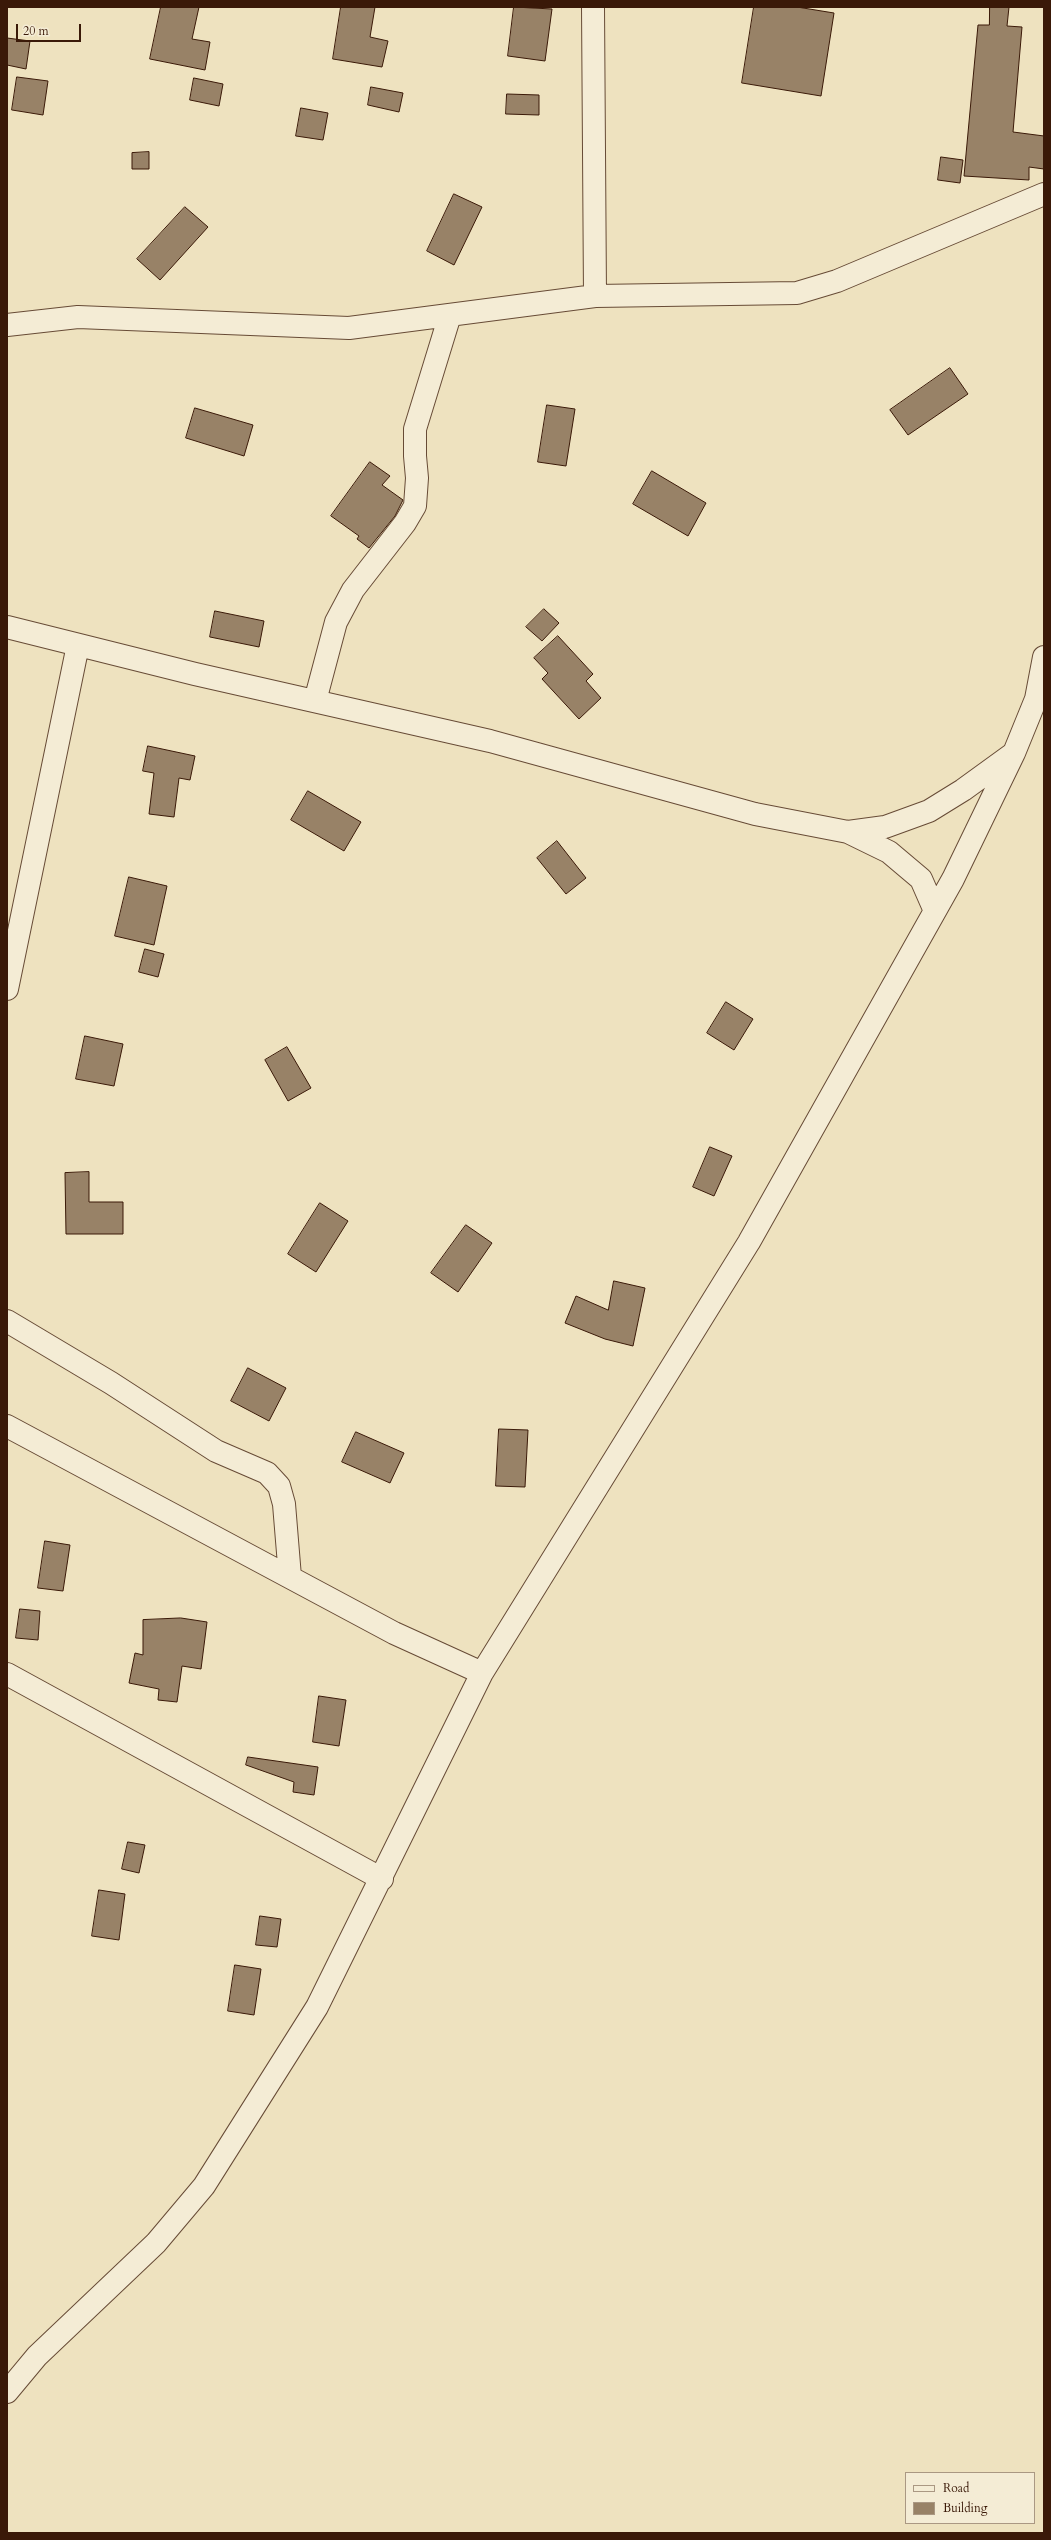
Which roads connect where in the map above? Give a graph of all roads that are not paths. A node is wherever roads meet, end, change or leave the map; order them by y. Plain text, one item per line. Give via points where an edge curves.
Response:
1 (593, 7) edge
2 (1044, 194) edge
3 (595, 296) junction
4 (450, 316) junction
5 (7, 325) edge
6 (7, 627) edge
7 (78, 645) junction
8 (1044, 657) edge
9 (315, 701) junction
10 (1014, 753) junction
11 (848, 832) junction
12 (935, 911) junction
13 (7, 989) edge
14 (7, 1321) edge
15 (7, 1426) edge
16 (290, 1577) junction
17 (7, 1674) edge
18 (482, 1674) junction
19 (382, 1879) junction
20 (7, 2392) edge

1 - 3 street
2 - 3 street via 837,281 797,293
3 - 4 street
4 - 5 street via 349,328 78,318
4 - 9 street via 415,429 415,506 406,523 352,590 336,622
6 - 7 street
7 - 9 street
7 - 13 street
8 - 10 street via 1036,699
9 - 11 street via 490,741 755,814
10 - 11 street via 929,811 885,827
10 - 12 street
11 - 12 street via 889,852 921,879
12 - 18 street via 749,1242
14 - 16 street via 112,1383 216,1451 267,1473 279,1486 284,1504
15 - 16 street
16 - 18 street via 394,1633
17 - 19 street
18 - 19 street
19 - 20 street via 317,2007 204,2186 156,2242 37,2356

